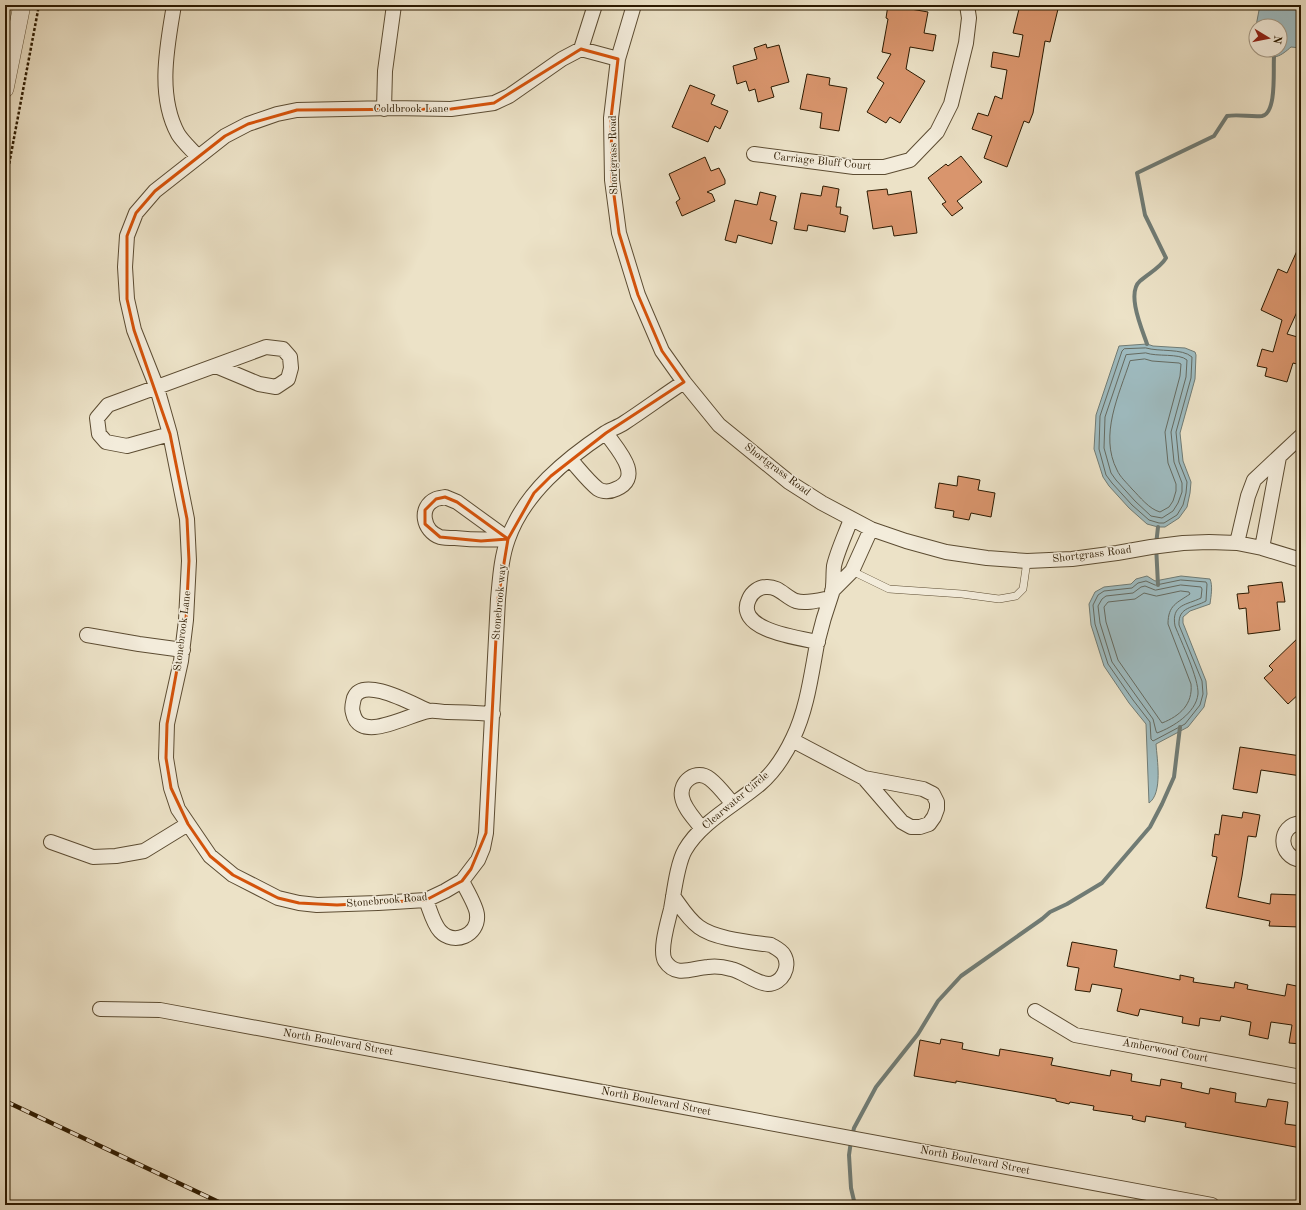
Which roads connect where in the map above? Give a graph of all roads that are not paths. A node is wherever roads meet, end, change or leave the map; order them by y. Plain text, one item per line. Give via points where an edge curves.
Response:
1 (22, 5) edge
2 (174, 5) edge
3 (394, 5) edge
4 (595, 5) edge
5 (634, 5) edge
6 (967, 5) edge
7 (12, 23) edge
8 (581, 49) junction
9 (618, 58) junction
10 (5, 89) edge
11 (384, 109) junction
12 (754, 154) dead end
13 (198, 157) junction
14 (216, 366) junction
15 (684, 382) junction
16 (157, 388) junction
17 (606, 433) junction
18 (170, 434) junction
19 (1301, 436) edge
20 (1279, 457) junction
21 (570, 459) junction
22 (851, 519) junction
23 (871, 528) junction
24 (508, 539) junction
25 (1237, 543) junction
26 (1262, 548) junction
27 (1027, 560) junction
28 (1301, 560) edge
29 (852, 571) junction
30 (831, 595) junction
31 (87, 635) dead end
32 (818, 642) junction
33 (183, 650) junction
34 (428, 711) junction
35 (493, 714) junction
36 (792, 740) junction
37 (864, 778) junction
38 (733, 804) junction
39 (1301, 823) edge
40 (188, 824) junction
41 (702, 829) junction
42 (51, 842) dead end
43 (1301, 860) edge
44 (462, 881) junction
45 (673, 896) junction
46 (426, 900) junction
47 (100, 1009) dead end
48 (1035, 1011) dead end
49 (1301, 1077) edge
50 (1212, 1205) edge

1 - 7 street
2 - 13 street via 167,46 165,86 168,110 178,135
3 - 11 street via 385,71
4 - 8 street
5 - 9 street, Shortgrass Road
6 - 12 street, Carriage Bluff Court via 969,18 966,43 951,104 937,132 910,160 884,168 854,167
7 - 10 street
8 - 9 street
8 - 11 street, Coldbrook Lane via 494,104 451,109
9 - 15 street, Shortgrass Road via 611,125 612,180 619,233 638,295 662,351
11 - 13 street, Coldbrook Lane via 297,110 277,114 248,124 225,136
13 - 16 street, Stonebrook Lane via 155,191 136,213 127,236 127,299 134,330
14 - 14 street via 266,347 283,349 290,357 291,368 288,379 276,387 259,384
14 - 16 street
15 - 17 street, Stonebrook way
15 - 22 street, Shortgrass Road via 719,425 789,482
16 - 18 street, Stonebrook Lane
16 - 18 street via 108,405 97,418 99,434 106,442 127,446
17 - 21 street, Stonebrook way
17 - 21 street via 628,464 628,476 620,487 607,492 599,489
18 - 33 street, Stonebrook Lane via 187,519 190,561
19 - 20 street
20 - 25 street via 1254,480
20 - 26 street
21 - 24 street, Stonebrook way via 534,494 517,518
22 - 23 street, Shortgrass Road
22 - 30 street, Clearwater Circle via 834,565
23 - 27 street, Shortgrass Road via 946,552
23 - 29 street, Clearwater Circle
24 - 24 street via 457,502 445,497 436,499 425,510 425,524 430,531 440,537 481,541
24 - 35 street, Stonebrook way via 501,566 498,599
25 - 26 street, Shortgrass Road
25 - 27 street, Shortgrass Road via 1183,543 1072,559
26 - 28 street, Shortgrass Road
27 - 29 lane via 1023,589 1016,596 999,599 889,589
29 - 30 street, Clearwater Circle
30 - 32 street, Clearwater Circle
30 - 32 street via 798,602 773,587 765,587 753,593 749,599 748,614 760,627
31 - 33 street
32 - 36 street, Clearwater Circle via 806,702
33 - 40 street, Stonebrook Lane via 167,724 166,758 171,788 178,809
34 - 34 street via 383,690 371,689 355,696 352,706 356,722 366,727 378,727
34 - 35 street
35 - 44 street, Stonebrook Road via 486,833 478,860
36 - 37 street
36 - 38 street, Clearwater Circle via 773,770
37 - 37 street via 902,822 911,827 920,827 929,824 934,817 937,802 933,794 923,789
38 - 41 street, Clearwater Circle
38 - 41 street via 709,778 689,778 684,784 682,799
39 - 43 street via 1289,826 1283,842 1287,853 1292,858
40 - 42 street via 144,851 116,856 93,857
40 - 46 street, Stonebrook Road via 210,856 233,875 278,898 318,905
41 - 45 street, Clearwater Circle via 684,852
44 - 46 street, Stonebrook Road
44 - 46 street via 478,914 473,930 468,934 454,938 441,932
45 - 45 street, Clearwater Circle via 662,952 671,968 678,972 707,967 724,968 769,984 778,982 783,976 787,961 778,949 771,945 708,933 689,918
47 - 50 street, North Boulevard Street via 160,1010
48 - 49 street, Amberwood Court via 1075,1035

